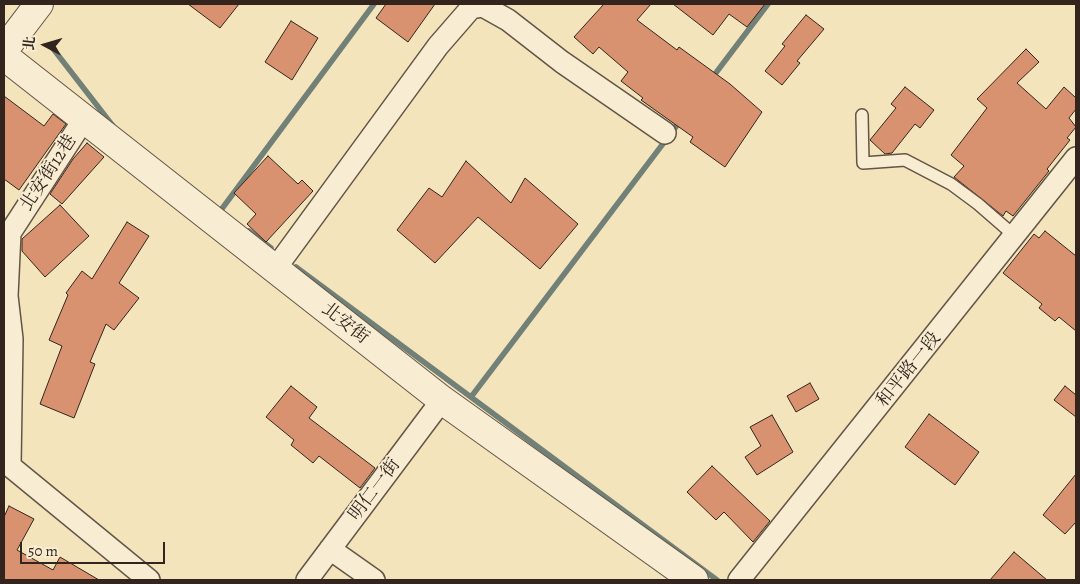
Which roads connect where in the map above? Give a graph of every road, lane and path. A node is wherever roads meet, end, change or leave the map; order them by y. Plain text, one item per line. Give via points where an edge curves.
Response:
1 (29, 12) edge
2 (4, 50) edge
3 (4, 56) edge
4 (862, 115) dead end
5 (84, 119) junction
6 (665, 133) dead end
7 (1076, 158) edge
8 (1016, 237) junction
9 (275, 269) junction
10 (442, 400) junction
11 (330, 550) junction
12 (149, 580) edge
13 (307, 580) edge
14 (374, 580) edge
15 (694, 580) edge
16 (739, 580) edge

1 - 2 street
3 - 5 street, 北安街
4 - 8 lane via 863,163 905,160 951,184
5 - 9 street, 北安街
5 - 12 street, 北安街12巷 via 10,233 7,296 12,339 10,466
6 - 9 street via 562,62 508,20 483,6 472,8 438,46
7 - 8 street, 和平路一段
8 - 16 street, 和平路一段
9 - 10 street, 北安街
10 - 11 street, 明仁一街
10 - 15 street, 北安街
11 - 13 street, 明仁一街
11 - 14 street

